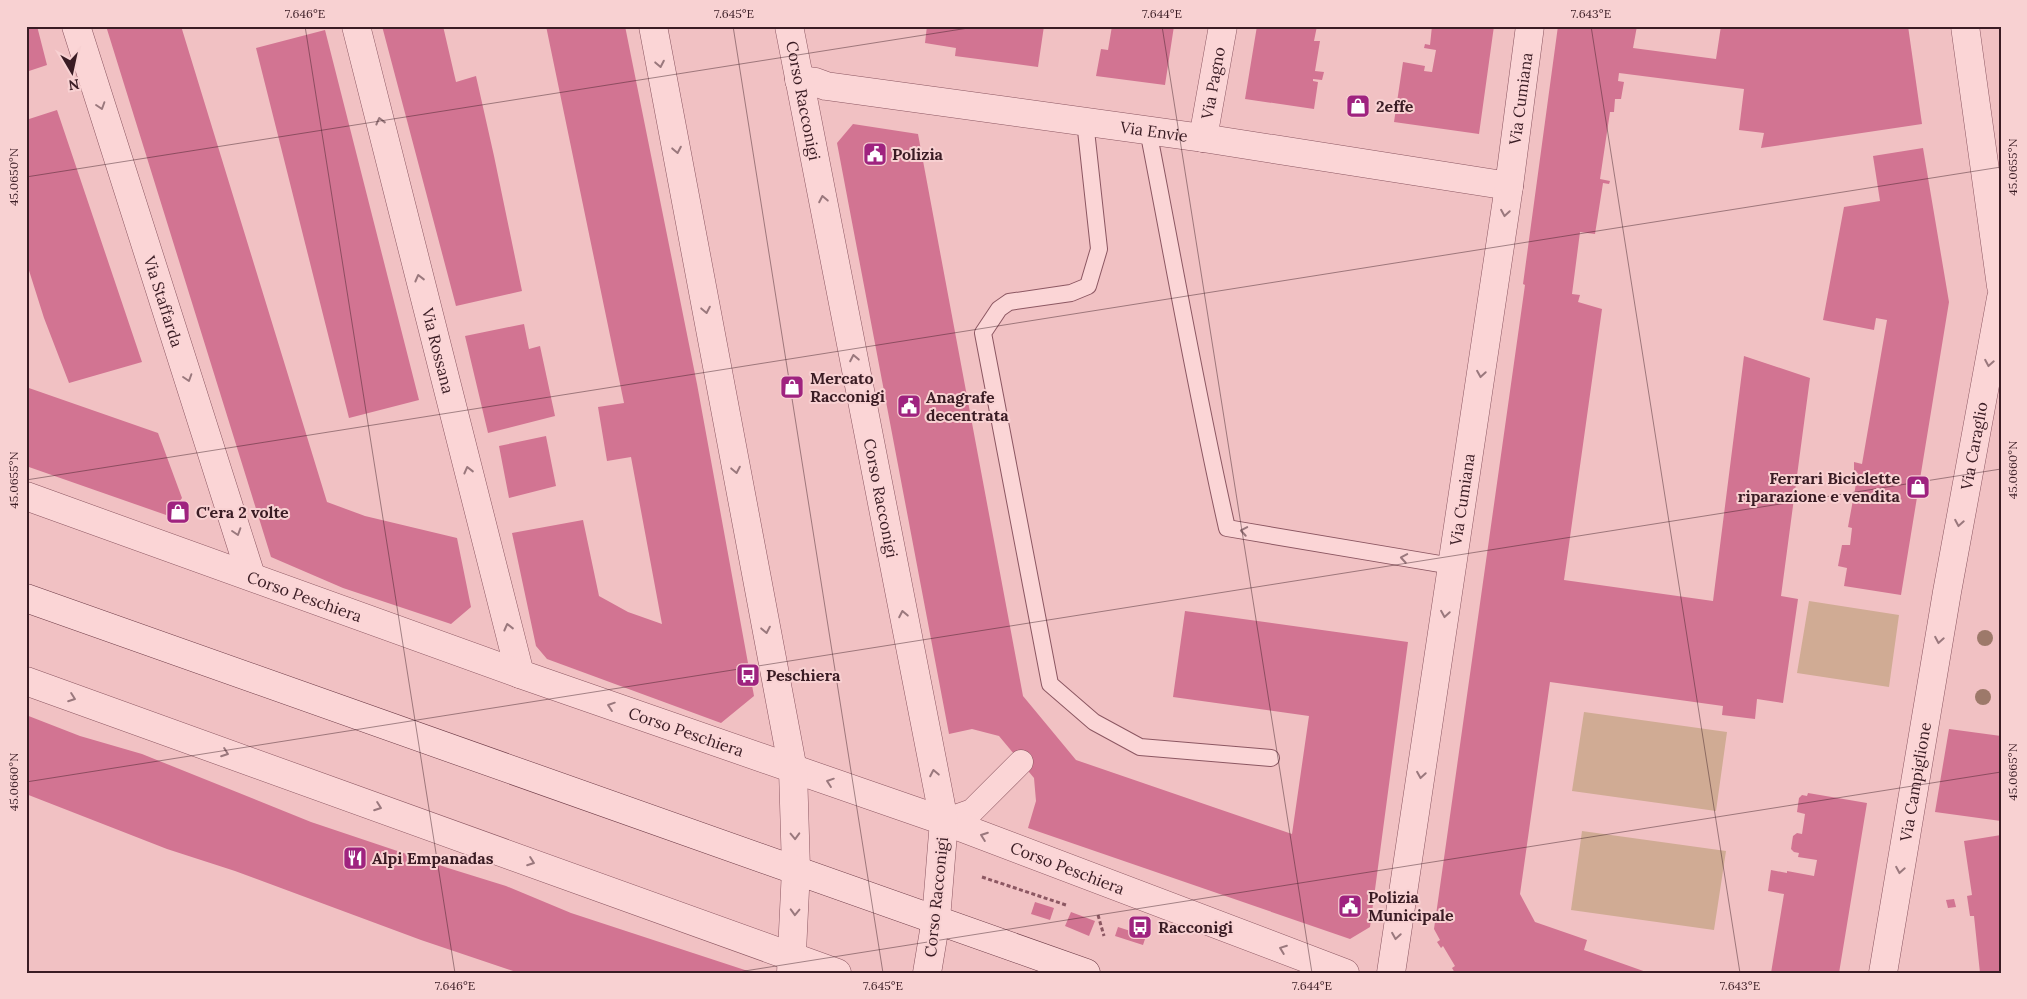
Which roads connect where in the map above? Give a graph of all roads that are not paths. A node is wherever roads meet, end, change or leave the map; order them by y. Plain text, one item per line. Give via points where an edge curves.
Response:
1 (76, 26) edge
2 (356, 26) edge
3 (653, 26) edge
4 (789, 26) edge
5 (1223, 26) edge
6 (1530, 26) edge
7 (1965, 26) edge
8 (799, 80) junction
9 (1085, 121) junction
10 (1148, 130) junction
11 (1203, 138) junction
12 (1509, 186) junction
13 (2000, 262) edge
14 (2001, 298) edge
15 (26, 496) edge
16 (1452, 566) junction
17 (251, 576) junction
18 (1947, 592) joint
19 (26, 598) edge
20 (520, 674) junction
21 (26, 681) edge
22 (1272, 758) dead end
23 (1020, 762) dead end
24 (792, 770) junction
25 (944, 821) junction
26 (796, 869) junction
27 (936, 919) junction
28 (792, 964) edge
29 (837, 973) edge
30 (927, 973) edge
31 (1086, 973) edge
32 (1345, 973) edge
33 (1391, 973) edge
34 (1883, 973) edge

1 -> 17 street, Via Staffarda
20 -> 2 street, Via Rossana
3 -> 24 street
4 - 8 street, Corso Racconigi
5 - 11 street, Via Pagno
6 - 12 street, Via Cumiana
7 - 13 street
8 - 9 street, Via Envie
25 -> 8 street, Corso Racconigi
9 - 10 street, Via Envie
9 - 22 lane via 1099,249 1088,286 1071,293 1009,302 999,309 982,332 1050,684 1094,722 1140,747
10 - 11 street, Via Envie
16 -> 10 lane via 1227,528 1205,432
11 - 12 street, Via Envie
12 -> 16 street, Via Cumiana
14 -> 18 street, Via Caraglio
15 - 17 street, Corso Peschiera
16 -> 33 street, Via Cumiana
17 - 20 street, Corso Peschiera
18 -> 34 street, Via Campiglione
19 - 26 street
24 -> 20 street, Corso Peschiera
21 -> 28 street
23 - 25 street via 972,811
25 -> 24 street, Corso Peschiera
24 -> 26 street
25 - 27 street, Corso Racconigi
32 -> 25 street, Corso Peschiera
26 - 27 street
26 -> 28 street
27 - 30 street, Corso Racconigi
27 - 31 street
28 - 29 street

